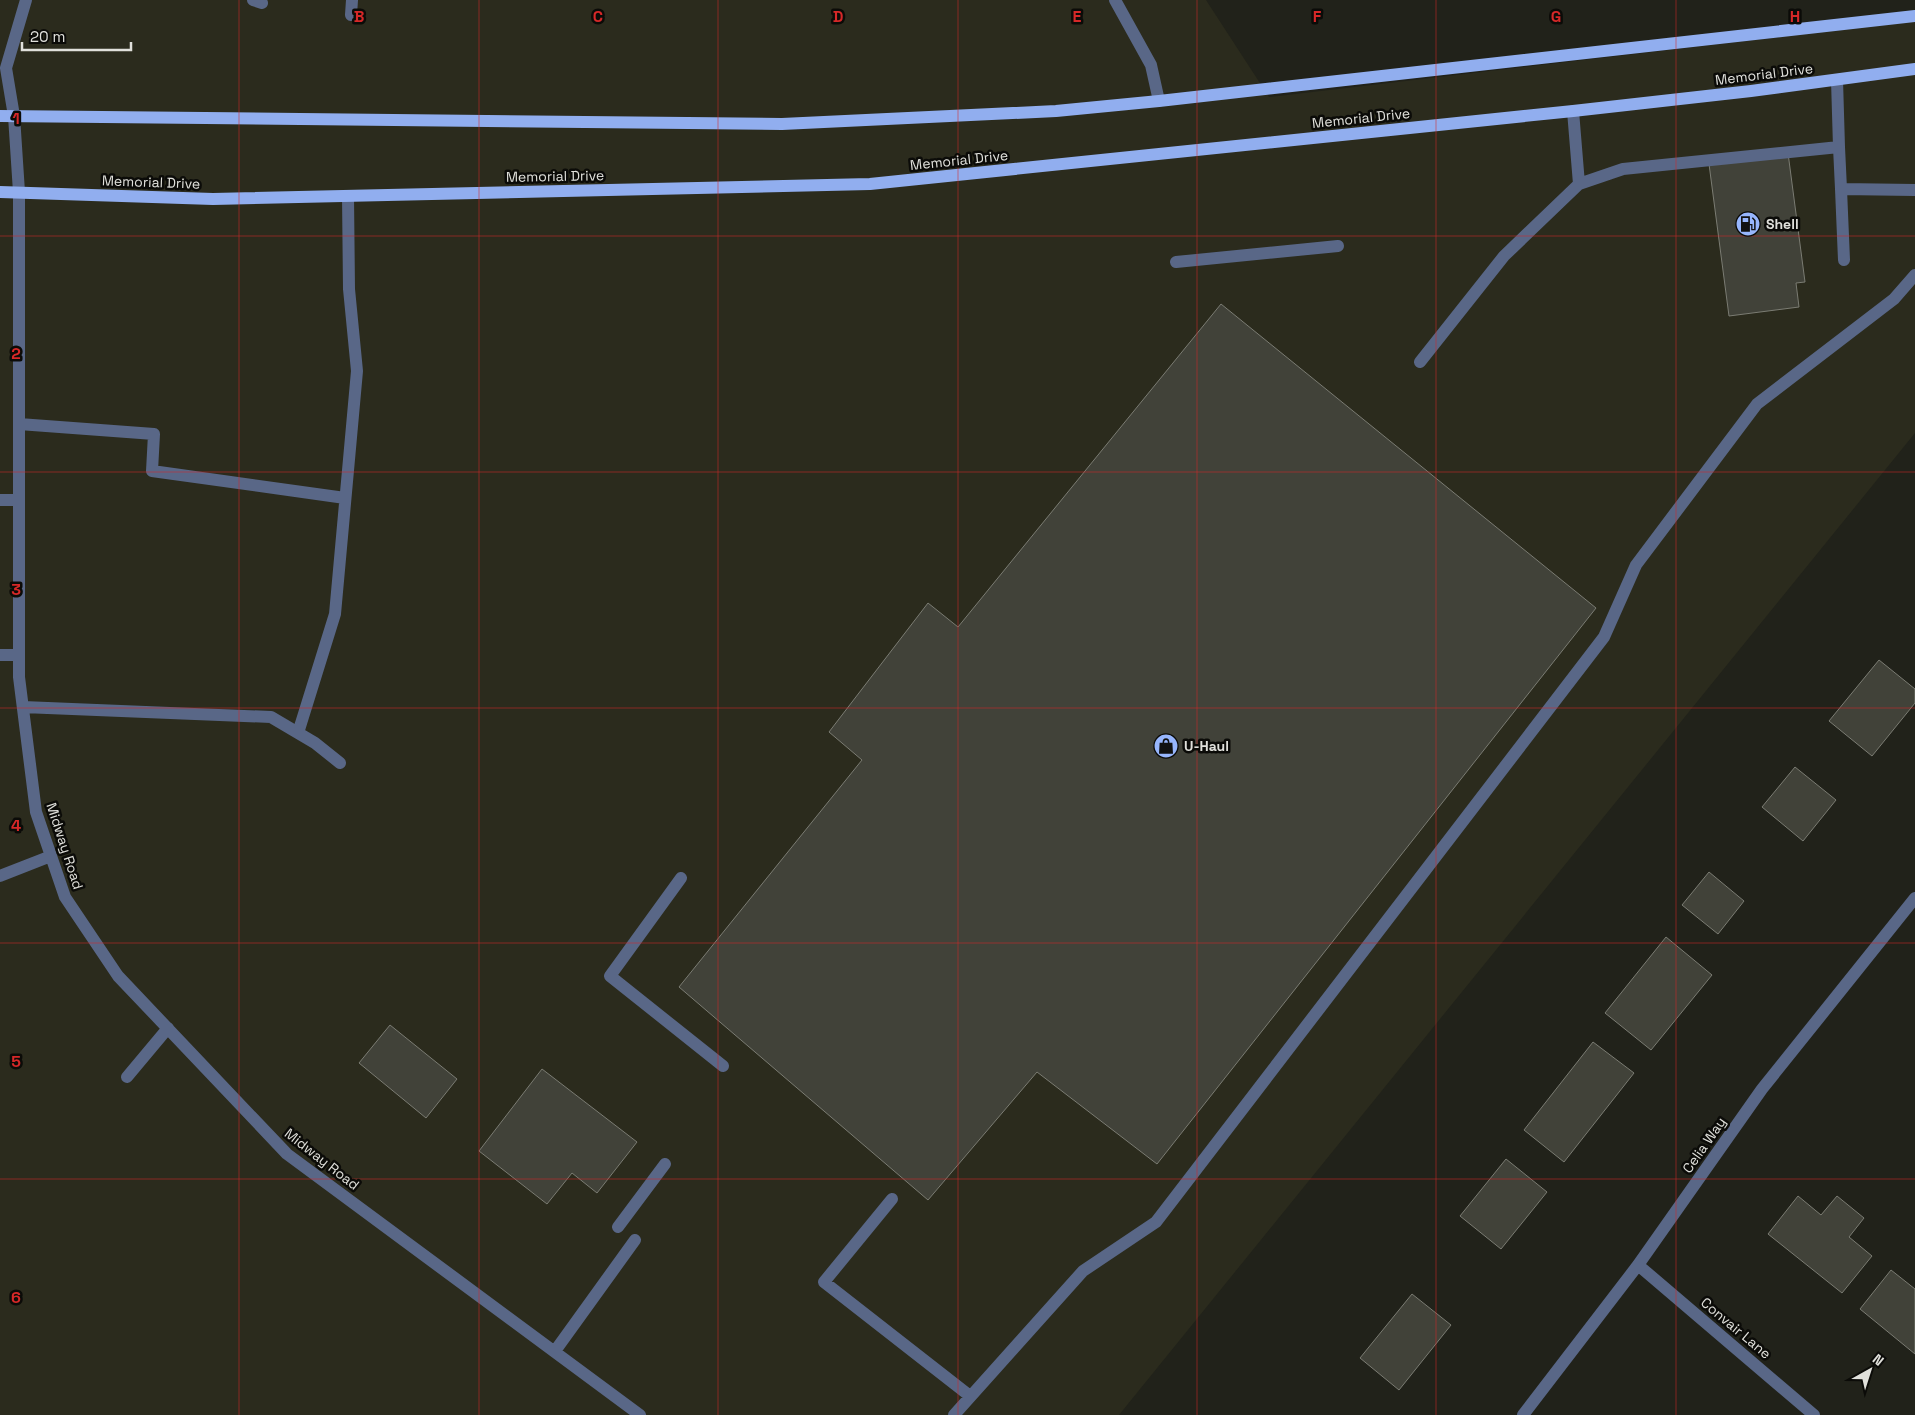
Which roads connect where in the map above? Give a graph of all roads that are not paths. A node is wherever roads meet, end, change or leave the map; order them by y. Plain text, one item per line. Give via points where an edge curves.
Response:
1 (26, 0) edge
2 (352, 0) edge
3 (1115, 0) edge
4 (351, 15) dead end
5 (1915, 16) edge
6 (1915, 69) edge
7 (1837, 80) junction
8 (1158, 101) junction
9 (1573, 111) junction
10 (0, 116) edge
11 (14, 116) junction
12 (1839, 147) junction
13 (1579, 184) junction
14 (1841, 189) junction
15 (1915, 190) edge
16 (0, 192) edge
17 (19, 192) junction
18 (348, 196) junction
19 (1338, 246) dead end
20 (1844, 260) dead end
21 (1176, 262) dead end
22 (1915, 275) edge
23 (1420, 362) dead end
24 (19, 424) junction
25 (345, 498) junction
26 (0, 500) edge
27 (19, 500) junction
28 (0, 655) edge
29 (19, 655) junction
30 (22, 706) junction
31 (298, 733) junction
32 (340, 763) dead end
33 (51, 856) junction
34 (0, 876) edge
35 (681, 878) dead end
36 (1915, 898) edge
37 (168, 1028) junction
38 (723, 1066) dead end
39 (127, 1077) dead end
40 (665, 1164) dead end
41 (892, 1199) dead end
42 (618, 1227) dead end
43 (634, 1240) dead end
44 (1638, 1265) junction
45 (555, 1351) junction
46 (970, 1396) junction
47 (640, 1415) edge
48 (954, 1415) edge
49 (1523, 1415) edge
50 (1814, 1415) edge

1 - 11 street, Midway Road via 6,68
2 - 4 street
3 - 8 street via 1152,65
5 - 8 main road
6 - 7 main road, Memorial Drive
7 - 9 main road, Memorial Drive
7 - 12 street
8 - 11 main road via 1056,110 782,124
9 - 13 street
9 - 18 main road, Memorial Drive via 870,184
10 - 11 main road
11 - 17 street, Midway Road
12 - 13 street via 1623,168
12 - 14 street
13 - 23 street via 1504,256
14 - 15 street
14 - 20 street
16 - 17 main road, Memorial Drive
17 - 18 main road, Memorial Drive via 213,199
17 - 24 street, Midway Road
18 - 25 street via 349,290 357,371
19 - 21 street
22 - 46 street via 1894,299 1757,404 1636,565 1604,637 1156,1222 1083,1271
24 - 25 street via 154,434 152,471
24 - 27 street, Midway Road
25 - 31 street via 335,614
26 - 27 street
27 - 29 street, Midway Road
28 - 29 street
29 - 30 street, Midway Road
30 - 31 street via 271,717
30 - 33 street, Midway Road via 36,812
31 - 32 street
33 - 34 street
33 - 37 street, Midway Road via 65,897 118,976
35 - 38 street via 610,976
36 - 44 street, Celia Way via 1762,1089
37 - 39 street
37 - 45 street, Midway Road via 287,1154
40 - 42 street
41 - 46 street via 824,1282
43 - 45 street
44 - 49 street, Celia Way
44 - 50 street, Convair Lane
45 - 47 street, Midway Road
46 - 48 street

